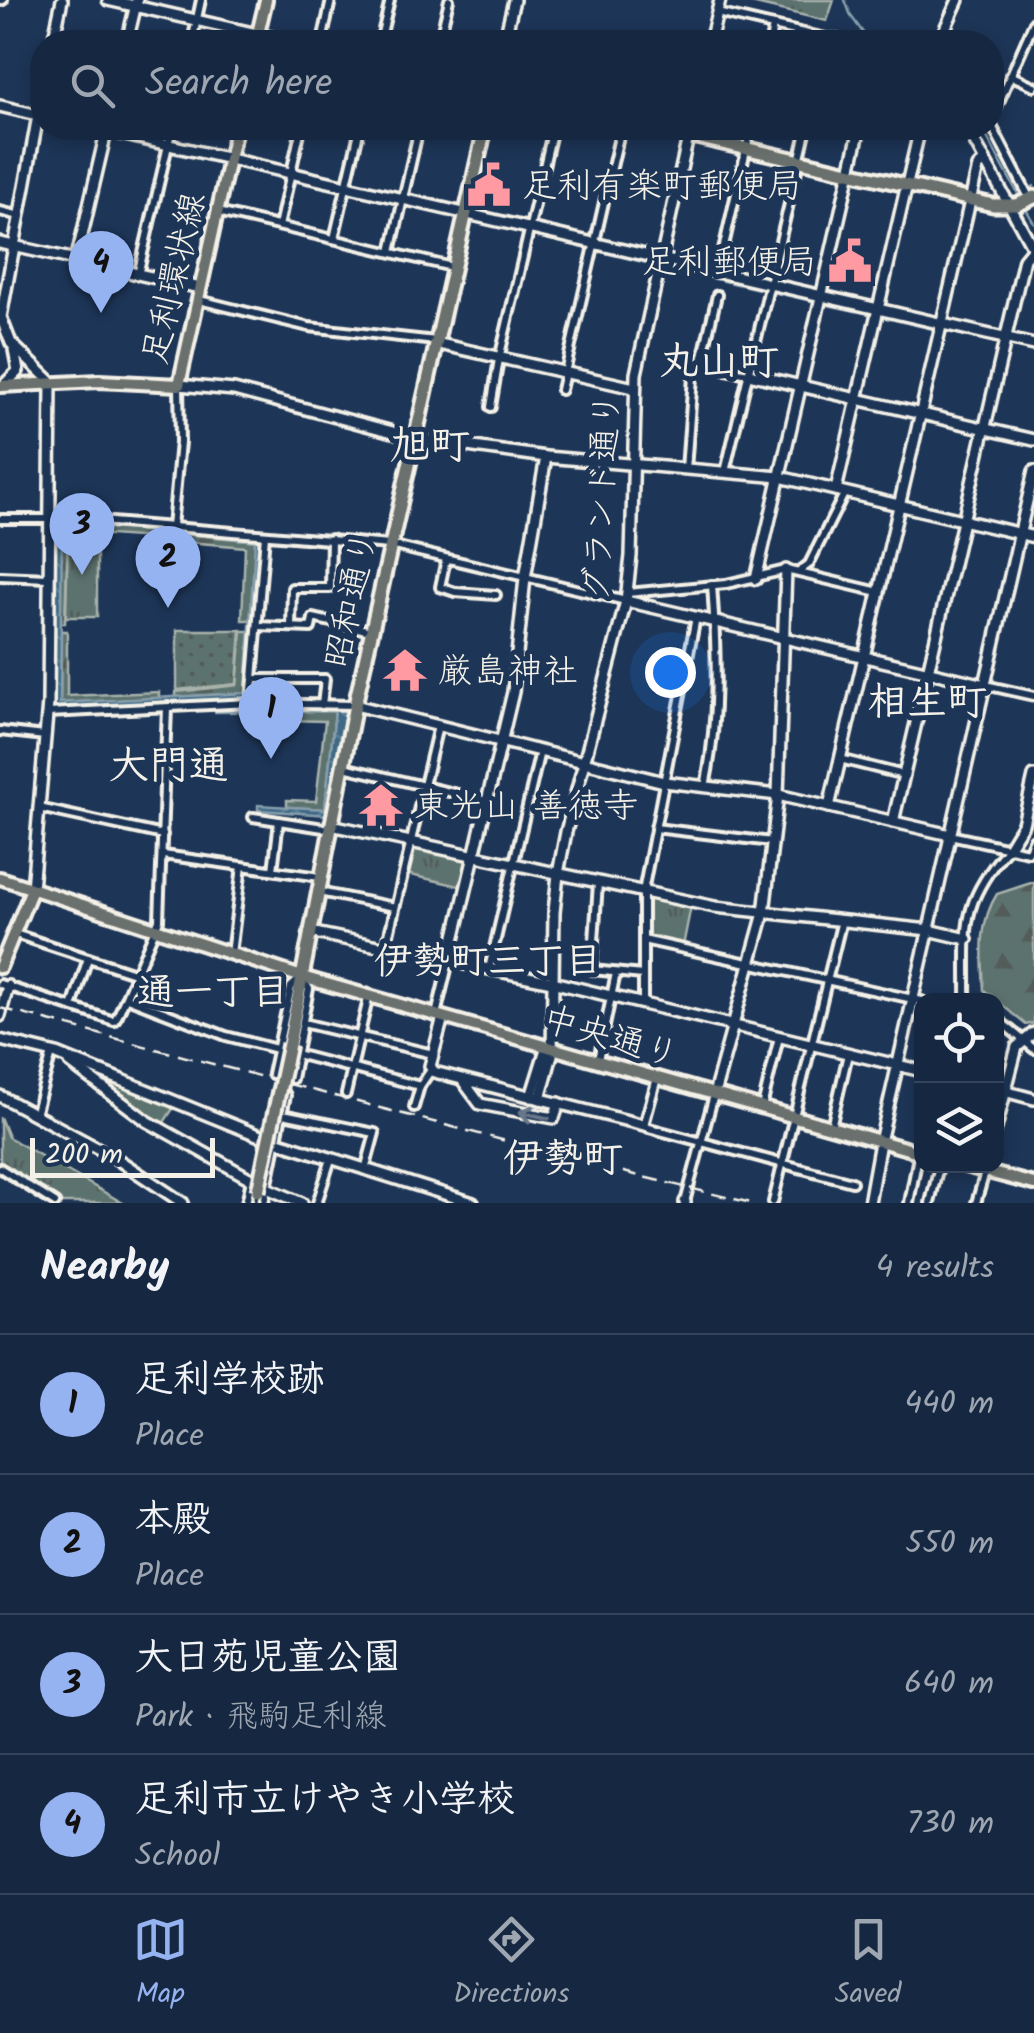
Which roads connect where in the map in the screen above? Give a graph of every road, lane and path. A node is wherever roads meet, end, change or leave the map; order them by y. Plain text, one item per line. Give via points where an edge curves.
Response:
1 (62, 0) edge
2 (108, 0) edge
3 (202, 0) edge
4 (266, 0) edge
5 (331, 0) edge
6 (390, 0) edge
7 (450, 0) edge
8 (514, 0) edge
9 (720, 0) edge
10 (958, 0) edge
11 (136, 3) edge
12 (717, 13) junction
13 (197, 20) junction
14 (1034, 22) edge
15 (774, 26) junction
16 (56, 30) edge
17 (130, 30) edge
18 (195, 30) edge
19 (229, 30) edge
20 (259, 30) edge
21 (325, 30) edge
22 (383, 30) edge
23 (442, 30) edge
24 (507, 30) edge
25 (713, 30) edge
26 (773, 30) edge
27 (789, 30) edge
28 (945, 30) edge
29 (1010, 75) junction
30 (1034, 86) edge
31 (1004, 89) edge
32 (0, 106) edge
33 (30, 113) edge
34 (36, 140) edge
35 (101, 140) edge
36 (152, 140) edge
37 (169, 140) edge
38 (233, 140) edge
39 (299, 140) edge
40 (357, 140) edge
41 (417, 140) edge
42 (482, 140) edge
43 (550, 140) edge
44 (619, 140) edge
45 (688, 140) edge
46 (720, 140) edge
47 (748, 140) edge
48 (804, 140) edge
49 (857, 140) edge
50 (917, 140) edge
51 (974, 140) edge
52 (1000, 140) edge
53 (168, 144) junction
54 (746, 148) junction
55 (229, 160) junction
56 (800, 160) junction
57 (985, 160) junction
58 (850, 172) junction
59 (290, 173) junction
60 (906, 185) junction
61 (346, 186) junction
62 (1032, 198) edge
63 (403, 200) junction
64 (970, 200) junction
65 (1010, 205) junction
66 (0, 211) edge
67 (217, 212) junction
68 (465, 213) junction
69 (20, 216) junction
70 (279, 226) junction
71 (529, 228) junction
72 (334, 239) junction
73 (594, 243) junction
74 (0, 244) edge
75 (13, 246) junction
76 (1033, 249) edge
77 (391, 252) junction
78 (660, 259) junction
79 (76, 260) junction
80 (452, 267) junction
81 (718, 272) junction
82 (138, 274) junction
83 (770, 284) junction
84 (199, 294) junction
85 (717, 295) dead end
86 (822, 296) junction
87 (878, 309) junction
88 (0, 312) edge
89 (942, 324) junction
90 (1005, 339) junction
91 (436, 342) junction
92 (1034, 345) edge
93 (14, 347) junction
94 (499, 359) junction
95 (701, 365) junction
96 (564, 374) junction
97 (749, 374) junction
98 (51, 382) junction
99 (180, 385) junction
100 (2, 386) edge
101 (801, 386) junction
102 (634, 388) junction
103 (561, 390) dead end
104 (857, 399) junction
105 (491, 407) dead end
106 (922, 414) junction
107 (984, 429) junction
108 (414, 438) junction
109 (1034, 440) edge
110 (546, 458) junction
111 (632, 465) junction
112 (686, 469) junction
113 (1034, 471) edge
114 (726, 472) junction
115 (780, 477) junction
116 (841, 491) junction
117 (900, 504) junction
118 (51, 518) junction
119 (0, 520) edge
120 (963, 520) junction
121 (172, 526) junction
122 (265, 534) junction
123 (1021, 534) junction
124 (1034, 537) edge
125 (332, 539) junction
126 (390, 546) junction
127 (446, 559) junction
128 (786, 570) junction
129 (799, 572) junction
130 (0, 576) edge
131 (50, 578) junction
132 (525, 578) junction
133 (756, 579) junction
134 (712, 585) junction
135 (880, 592) junction
136 (496, 595) dead end
137 (626, 597) junction
138 (696, 617) junction
139 (714, 621) junction
140 (258, 626) junction
141 (291, 628) junction
142 (371, 631) junction
143 (784, 638) junction
144 (864, 657) junction
145 (928, 672) junction
146 (253, 679) junction
147 (985, 685) junction
148 (1034, 696) edge
149 (251, 703) junction
150 (322, 705) junction
151 (355, 706) junction
152 (167, 708) junction
153 (48, 714) junction
154 (438, 726) junction
155 (0, 731) edge
156 (45, 736) junction
157 (502, 742) junction
158 (540, 751) junction
159 (840, 760) junction
160 (584, 762) junction
161 (343, 766) junction
162 (904, 774) junction
163 (1034, 776) edge
164 (664, 782) junction
165 (424, 786) junction
166 (705, 787) junction
167 (778, 795) junction
168 (487, 801) junction
169 (829, 807) junction
170 (39, 808) junction
171 (253, 817) dead end
172 (279, 820) junction
173 (893, 822) junction
174 (331, 827) junction
175 (656, 828) junction
176 (163, 835) junction
177 (950, 835) junction
178 (1034, 839) edge
179 (410, 842) junction
180 (772, 842) junction
181 (1008, 847) junction
182 (162, 855) junction
183 (475, 856) junction
184 (514, 865) junction
185 (242, 866) junction
186 (274, 870) junction
187 (558, 874) junction
188 (320, 877) junction
189 (0, 878) edge
190 (598, 883) junction
191 (32, 889) junction
192 (318, 892) junction
193 (643, 892) junction
194 (395, 907) junction
195 (764, 913) junction
196 (842, 920) junction
197 (155, 930) junction
198 (928, 930) junction
199 (310, 932) junction
200 (14, 934) junction
201 (966, 939) junction
202 (644, 940) junction
203 (386, 948) junction
204 (231, 954) junction
205 (88, 958) junction
206 (450, 961) junction
207 (750, 964) junction
208 (0, 967) edge
209 (489, 969) junction
210 (134, 973) junction
211 (616, 973) junction
212 (643, 974) junction
213 (302, 977) junction
214 (829, 980) junction
215 (552, 982) junction
216 (4, 985) edge
217 (919, 993) edge
218 (966, 993) edge
219 (369, 995) junction
220 (612, 997) junction
221 (128, 998) junction
222 (914, 998) edge
223 (643, 1004) junction
224 (73, 1005) junction
225 (914, 1012) edge
226 (0, 1016) edge
227 (440, 1016) junction
228 (303, 1023) junction
229 (1004, 1025) edge
230 (732, 1026) junction
231 (1034, 1033) edge
232 (360, 1037) junction
233 (779, 1037) junction
234 (0, 1040) edge
235 (1022, 1041) junction
236 (813, 1046) junction
237 (550, 1047) junction
238 (287, 1049) junction
239 (1034, 1049) edge
240 (52, 1053) junction
241 (433, 1054) junction
242 (848, 1054) junction
243 (598, 1061) junction
244 (898, 1065) junction
245 (353, 1069) junction
246 (914, 1069) edge
247 (431, 1070) junction
248 (272, 1074) dead end
249 (96, 1075) junction
250 (658, 1078) junction
251 (292, 1079) dead end
252 (462, 1081) junction
253 (1004, 1084) edge
254 (420, 1086) junction
255 (509, 1092) junction
256 (1004, 1092) edge
257 (346, 1094) dead end
258 (714, 1094) junction
259 (286, 1095) dead end
260 (0, 1096) edge
261 (536, 1098) junction
262 (1034, 1098) edge
263 (559, 1103) junction
264 (414, 1107) dead end
265 (504, 1108) junction
266 (762, 1108) junction
267 (283, 1114) junction
268 (35, 1115) junction
269 (796, 1117) junction
270 (644, 1124) junction
271 (831, 1127) junction
272 (278, 1141) junction
273 (701, 1142) junction
274 (880, 1142) junction
275 (914, 1150) edge
276 (331, 1159) junction
277 (782, 1164) junction
278 (0, 1168) edge
279 (365, 1170) junction
280 (915, 1173) edge
281 (937, 1173) edge
282 (985, 1173) edge
283 (1001, 1173) edge
284 (852, 1182) dead end
285 (1034, 1184) edge
286 (259, 1193) edge
287 (685, 1202) edge
288 (774, 1202) edge
289 (55, 1203) edge
290 (183, 1203) edge
291 (246, 1203) edge
292 (302, 1203) edge
293 (318, 1203) edge
294 (474, 1203) edge
295 (869, 1203) edge
296 (908, 1203) edge
297 (930, 1203) edge
298 (976, 1203) edge

1 - 16 street
2 - 11 street
3 - 13 street
4 - 20 main road
5 - 21 street
6 - 22 street
7 - 23 street
8 - 24 street
9 - 12 street
10 - 28 street
11 - 13 street
11 - 17 street
12 - 15 street
12 - 25 street
13 - 18 street
13 - 19 street
14 - 29 street
15 - 26 street
15 - 27 street
29 - 30 street
29 - 31 street
32 - 33 street
34 - 69 street
35 - 79 street
36 - 53 street
37 - 53 street
38 - 55 main road, 足利環状線
39 - 59 street
40 - 61 street
41 - 63 street
42 - 68 highway, 昭和通り
43 - 71 street
44 - 73 street
45 - 78 street, グランド通り
46 - 54 highway
47 - 54 street
48 - 56 street
49 - 58 street
50 - 60 street
51 - 57 street
52 - 62 street
53 - 55 street
53 - 82 street
54 - 56 highway
54 - 81 street
55 - 59 street
55 - 67 main road, 足利環状線
56 - 58 highway
56 - 83 street
57 - 64 street
57 - 65 street
58 - 60 highway
58 - 86 street
59 - 61 street
59 - 70 street
60 - 64 highway
60 - 87 street
61 - 63 street
61 - 72 street
62 - 65 highway
63 - 68 street
63 - 77 street
64 - 65 highway
64 - 89 street
65 - 76 street
66 - 69 street
67 - 70 street
67 - 84 main road, 足利環状線
68 - 71 street
68 - 80 highway, 昭和通り
69 - 75 street
70 - 72 street
71 - 73 street
71 - 94 street
72 - 77 street
73 - 78 street
73 - 96 street
74 - 75 street
75 - 79 street
75 - 88 street
76 - 90 street via 1024,258
77 - 80 street
78 - 81 street
78 - 102 street, グランド通り
79 - 82 street
80 - 91 highway, 昭和通り
81 - 83 street
82 - 84 street
83 - 86 street
83 - 97 street
84 - 91 street via 310,326
84 - 99 main road, 足利環状線
85 - 95 street
86 - 87 street
86 - 101 street
87 - 89 street
87 - 104 street
88 - 93 street
89 - 90 street
89 - 106 street
90 - 92 street
90 - 107 street
91 - 94 street
91 - 108 highway, 昭和通り
93 - 98 street
93 - 100 street via 18,371
94 - 96 street
94 - 105 street
95 - 97 street
95 - 112 street via 694,364
96 - 102 street
96 - 103 street
97 - 101 street
97 - 114 street
98 - 99 main road, 足利環状線
98 - 100 main road, 足利環状線
98 - 118 street
99 - 108 street via 234,390
99 - 121 street
101 - 104 street
101 - 115 street
102 - 111 street, グランド通り
104 - 106 street
104 - 116 street
106 - 107 street
106 - 117 street
107 - 109 street
107 - 120 street
108 - 110 street
108 - 126 highway, 昭和通り
110 - 111 street
110 - 132 street
111 - 112 street
111 - 137 street, グランド通り
112 - 114 street
113 - 123 street
114 - 115 street
115 - 116 street
115 - 133 street
116 - 117 street
116 - 129 street via 809,564
117 - 120 street
117 - 135 street
118 - 119 street
118 - 121 street
118 - 131 street
120 - 123 street
120 - 145 street
121 - 122 street
122 - 125 street
122 - 140 street
123 - 124 street
123 - 147 street
125 - 126 street
125 - 141 street via 330,588 292,588
126 - 127 street
126 - 142 highway, 昭和通り
127 - 132 street
127 - 136 street via 440,587
128 - 129 street
128 - 133 street
128 - 143 street
129 - 135 street
130 - 131 street
131 - 153 street
132 - 137 street
132 - 157 street
133 - 134 street
134 - 137 street
134 - 139 street
135 - 144 street
137 - 138 street
137 - 160 street, グランド通り
138 - 139 street
138 - 164 street
139 - 143 street
139 - 166 street via 715,737
140 - 141 street
140 - 146 street
141 - 142 street via 311,628 313,618
142 - 151 highway, 昭和通り
143 - 144 street
143 - 167 street
144 - 145 street
144 - 159 street
145 - 147 street
145 - 162 street
146 - 149 street
146 - 150 street via 325,680
147 - 148 street
147 - 177 street
149 - 150 street
149 - 152 street
150 - 151 street
151 - 154 street
151 - 161 highway, 昭和通り
152 - 153 street
152 - 176 street
153 - 156 street
154 - 157 street
154 - 165 street
155 - 156 street
156 - 170 street
157 - 158 street
157 - 168 street
158 - 160 street
158 - 184 street
159 - 162 street
159 - 169 street
160 - 164 street
160 - 187 street, グランド通り
161 - 165 street
161 - 174 highway, 昭和通り
162 - 173 street
163 - 181 street via 1023,824
164 - 166 street
164 - 175 street
165 - 168 street
165 - 179 street
166 - 167 street
167 - 169 street
167 - 180 street
168 - 183 street
169 - 173 street
170 - 176 street
170 - 191 street
171 - 172 street
172 - 174 street
172 - 186 street
173 - 177 street
174 - 179 street
174 - 188 highway, 昭和通り
175 - 180 street
175 - 193 street
176 - 182 street
177 - 181 street
177 - 198 street
178 - 181 street via 1028,852
179 - 183 street
179 - 194 street
180 - 195 street
181 - 201 street via 974,892
182 - 185 street
182 - 197 street
183 - 184 street
183 - 206 street
184 - 187 street
184 - 209 street
185 - 186 street
185 - 204 street
186 - 188 street
187 - 190 street
187 - 215 street, グランド通り
188 - 192 highway, 昭和通り
189 - 191 main road, 中央通り
190 - 193 street
190 - 211 street via 592,970
191 - 197 main road, 中央通り
191 - 200 main road
192 - 194 street
192 - 199 highway, 昭和通り
193 - 195 street
193 - 202 street
194 - 203 street
195 - 196 street
195 - 207 street
196 - 198 street
196 - 214 street
197 - 204 main road, 中央通り
197 - 210 street
198 - 201 street
198 - 217 street
199 - 203 street
199 - 213 highway, 昭和通り
200 - 205 street
200 - 208 main road
201 - 218 street
202 - 207 street
202 - 212 street
203 - 206 street
204 - 213 main road, 中央通り
205 - 210 street
205 - 224 street
206 - 209 street
206 - 227 street
207 - 214 street
207 - 230 street
209 - 215 street
210 - 221 street
211 - 212 street
211 - 220 street
212 - 223 street
213 - 219 main road, 中央通り
213 - 228 street via 309,990
213 - 238 highway, 昭和通り
214 - 222 street
214 - 236 street
215 - 220 street
215 - 237 street, グランド通り
216 - 224 street
216 - 226 street
219 - 227 main road, 中央通り
219 - 232 street
220 - 223 street
220 - 243 street
221 - 224 street via 114,1020
221 - 238 street via 226,1036
223 - 230 street
225 - 244 street
227 - 237 main road, 中央通り
227 - 241 street
228 - 232 street
228 - 238 street
229 - 235 street
230 - 233 street
230 - 258 street
231 - 235 street
232 - 241 street
232 - 245 street
233 - 236 street
233 - 266 street
234 - 240 street
235 - 239 street
235 - 253 street
236 - 242 street
236 - 269 street
237 - 243 main road, 中央通り
237 - 261 street, グランド通り
238 - 245 street
238 - 248 street
238 - 251 street
238 - 286 highway, 昭和通り, bridge
240 - 249 street
240 - 268 street
241 - 247 street
242 - 244 street
242 - 271 street
243 - 250 main road, 中央通り
244 - 246 street
244 - 274 street
245 - 254 street
245 - 257 street
247 - 252 street
247 - 254 street
249 - 272 street
249 - 286 street via 146,1122
250 - 258 main road, 中央通り
250 - 270 street
252 - 255 street
252 - 265 street via 480,1104
254 - 264 street
255 - 261 street
255 - 265 street
256 - 262 street
258 - 266 main road, 中央通り
258 - 273 street
259 - 267 street
260 - 268 street
261 - 263 street
263 -> 265 street via 550,1120
263 - 270 street
266 - 269 main road, 中央通り
267 - 272 street
267 - 279 street via 375,1133
268 - 290 street
269 - 271 main road, 中央通り
269 - 277 street
270 - 273 street
271 - 274 main road, 中央通り
272 - 276 street
272 - 286 street
273 - 277 street
273 - 287 street
274 - 275 main road, 中央通り
274 - 295 street
276 - 279 street
276 - 293 street
277 - 284 street
277 - 288 street
278 - 289 street
279 - 294 street
280 - 296 street
281 - 297 street
282 - 298 street
283 - 285 main road
286 - 291 street
286 - 292 street

